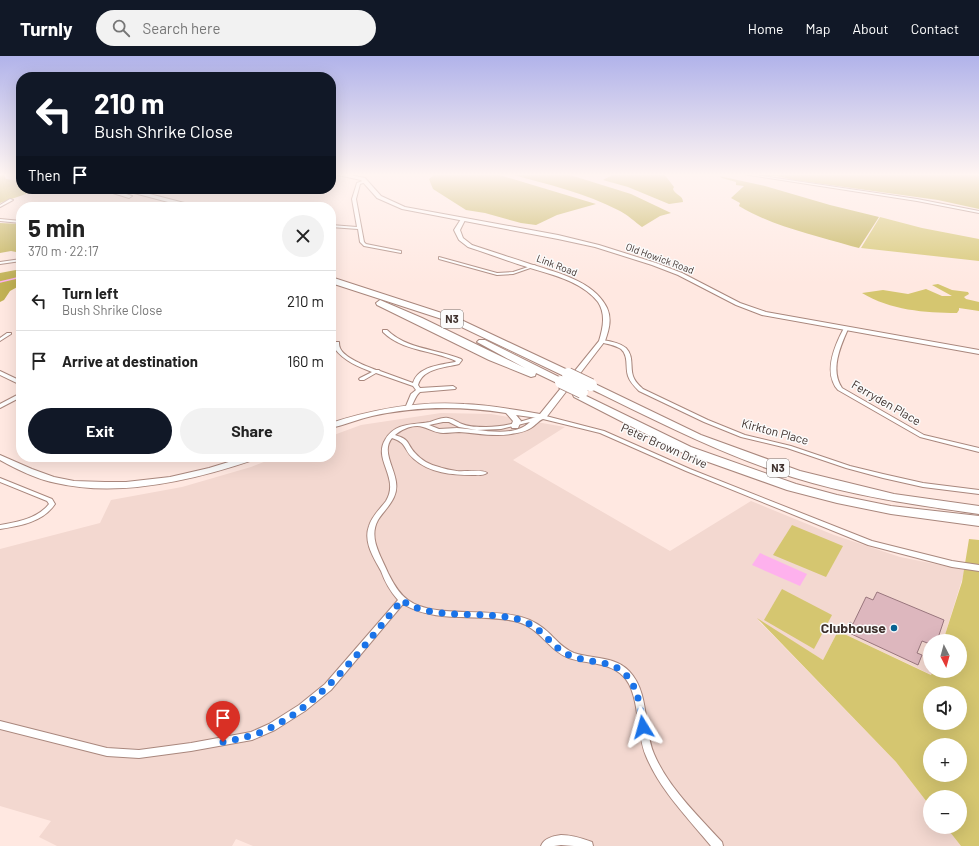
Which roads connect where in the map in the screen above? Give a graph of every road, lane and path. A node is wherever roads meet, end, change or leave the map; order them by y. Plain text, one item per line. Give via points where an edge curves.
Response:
1 (356, 211) edge
2 (418, 211) edge
3 (0, 220) edge
4 (463, 220) junction
5 (16, 222) edge
6 (336, 226) edge
7 (358, 228) junction
8 (400, 252) dead end
9 (440, 258) dead end
10 (16, 261) edge
11 (0, 264) edge
12 (534, 266) junction
13 (336, 282) edge
14 (336, 289) edge
15 (846, 329) junction
16 (385, 332) dead end
17 (9, 334) dead end
18 (0, 340) edge
19 (602, 341) junction
20 (337, 343) dead end
21 (979, 352) edge
22 (377, 371) junction
23 (0, 373) edge
24 (362, 379) dead end
25 (562, 380) junction
26 (16, 381) edge
27 (417, 388) junction
28 (453, 388) dead end
29 (584, 391) junction
30 (16, 398) edge
31 (0, 406) edge
32 (409, 406) junction
33 (508, 411) junction
34 (538, 419) junction
35 (336, 424) edge
36 (417, 424) junction
37 (515, 426) junction
38 (391, 436) junction
39 (979, 451) edge
40 (0, 457) edge
41 (239, 462) edge
42 (484, 473) dead end
43 (0, 480) edge
44 (979, 492) edge
45 (979, 510) edge
46 (979, 521) edge
47 (0, 527) edge
48 (979, 568) edge
49 (402, 600) junction
50 (0, 725) edge
51 (546, 846) edge
52 (588, 846) edge
53 (718, 846) edge

1 - 7 street
2 - 4 main road, Old Howick Road
3 - 5 street
4 - 12 street, Link Road via 457,230 465,243
4 - 15 main road, Old Howick Road via 589,244 680,274 757,312
6 - 7 street
7 - 8 street via 363,244
9 - 12 street via 497,274 513,273
10 - 11 street
12 - 19 street, Link Road via 579,284 604,307 607,333
13 - 25 highway, N3 via 454,320
14 - 25 highway via 432,326 514,368
15 - 21 main road, Old Howick Road
15 - 39 street, Ferryden Place via 833,373 836,384 848,394 914,432
16 - 27 street via 393,339 459,360 457,363 420,374 416,381
17 - 18 street
19 - 34 street, Link Road
19 - 44 street, Kirkton Place via 626,350 635,386 724,429 789,446 848,467 883,476 923,485
20 - 22 street via 339,351 345,357
22 - 24 street
22 - 27 street
23 - 26 street
25 - 29 highway
25 - 29 highway, N3, bridge
27 - 28 street
27 - 32 street
29 - 45 highway, N3 via 796,474 894,498
29 - 46 highway, N3 via 687,450 792,487 891,510
30 - 31 street
32 - 33 street, Peter Brown Drive via 462,406
32 - 35 street, Peter Brown Drive
33 - 34 street, Peter Brown Drive
33 - 37 street via 517,421
34 - 36 street via 526,428 496,434 458,430 442,432 433,427
34 - 37 street
34 - 48 street, Peter Brown Drive via 602,432 695,473 870,543 952,564
36 - 37 street via 446,419 462,426 485,429
36 - 38 street via 404,427
38 - 42 street via 402,439 415,456 438,469 456,474
38 - 49 street via 384,450 395,487 392,496 374,521 370,539 388,578
40 - 41 street via 48,479 110,485 145,484
43 - 47 street via 50,500 52,504 45,513 23,522
49 - 50 street via 328,687 302,708 252,736 138,754 107,752
49 - 53 street via 424,610 518,619 532,624 568,655 607,664 625,672 633,682 638,697 644,740 651,756 690,814
51 - 52 street via 552,841 564,839

